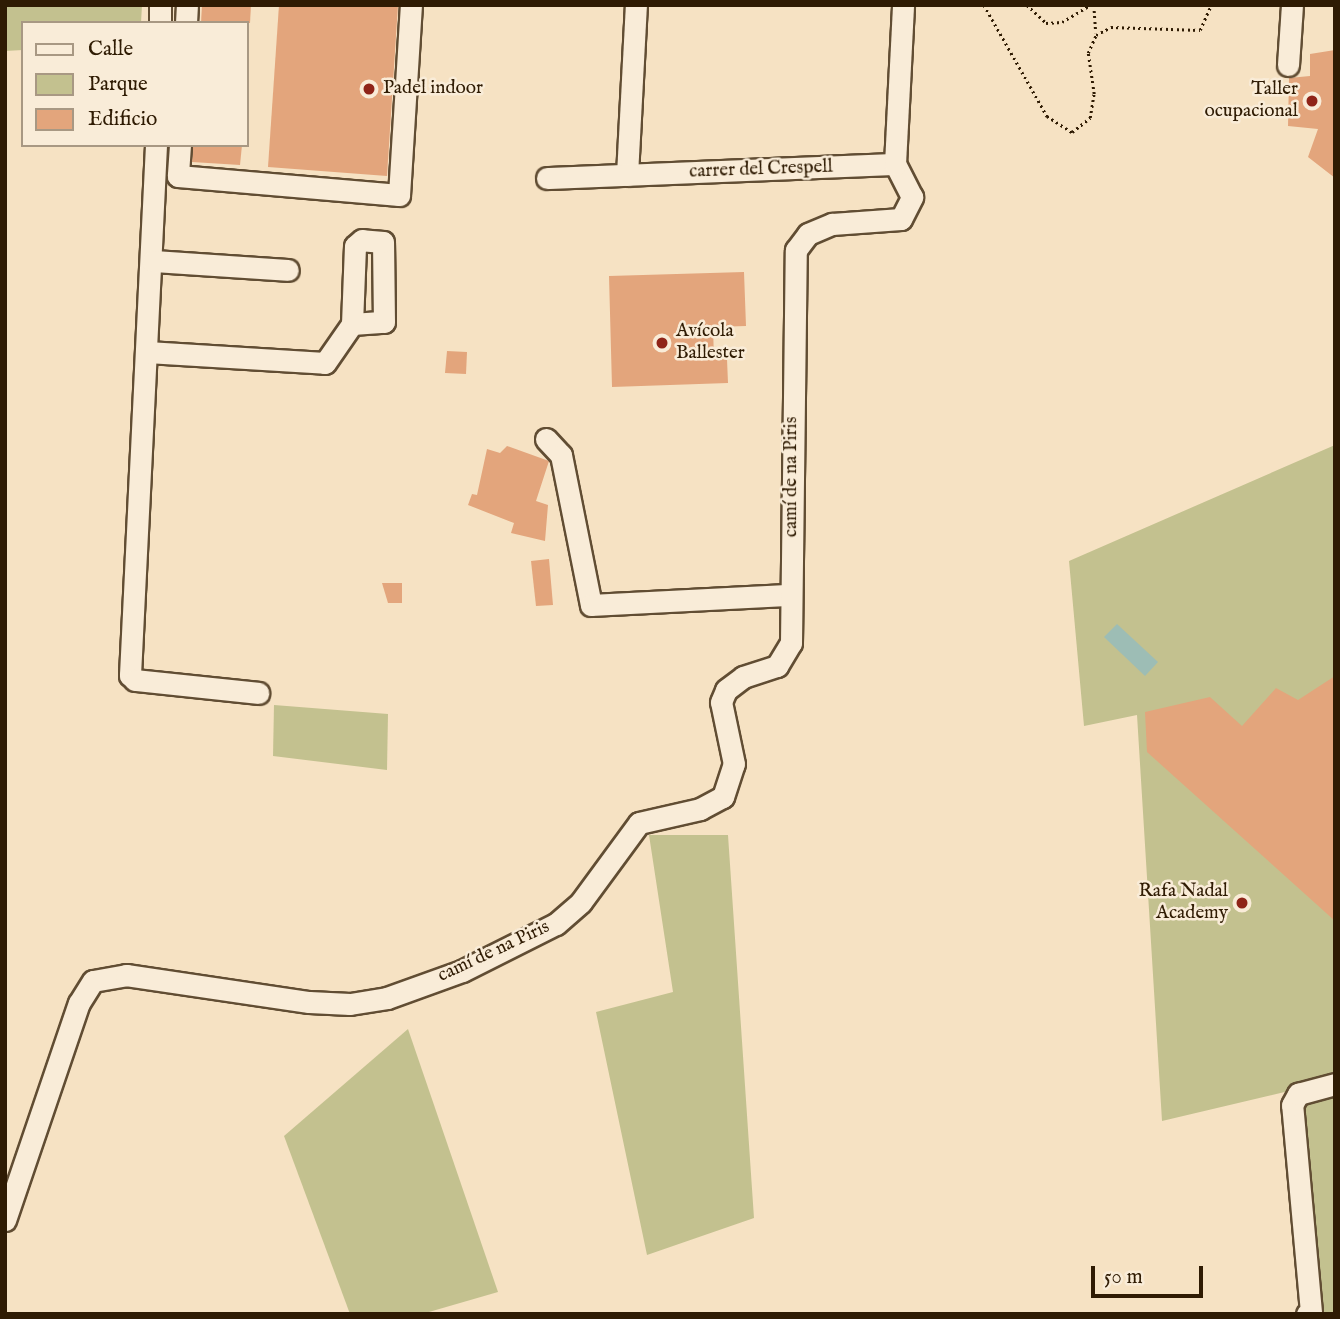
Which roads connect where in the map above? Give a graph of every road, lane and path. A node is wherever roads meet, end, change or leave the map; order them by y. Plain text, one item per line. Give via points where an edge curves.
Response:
1 (411, 5) edge
2 (636, 5) edge
3 (903, 5) edge
4 (984, 5) edge
5 (1027, 5) edge
6 (1092, 5) edge
7 (1211, 5) edge
8 (1292, 5) edge
9 (1096, 35) junction
10 (1288, 65) dead end
11 (156, 147) edge
12 (180, 147) edge
13 (895, 164) junction
14 (627, 176) junction
15 (547, 177) dead end
16 (153, 261) junction
17 (288, 270) dead end
18 (352, 324) junction
19 (147, 352) junction
20 (546, 439) dead end
21 (791, 595) junction
22 (258, 693) dead end
23 (1335, 1084) edge
24 (5, 1220) edge
25 (1307, 1314) edge

1 - 12 street via 399,195 178,176
2 - 14 street
3 - 13 street
4 - 9 path via 1047,116 1072,132 1090,118 1094,94 1088,53
5 - 6 path via 1045,23 1062,22
6 - 9 path
7 - 9 path via 1200,30 1111,27
8 - 10 street
11 - 16 street
13 - 14 street, carrer del Crespell
13 - 21 street, camí de na Piris via 912,197 908,214 892,222 832,224 808,234 796,250
14 - 15 street, carrer del Crespell
16 - 17 street
16 - 19 street
18 - 18 street via 384,322 387,248 383,242 362,240 347,254
18 - 19 street via 324,363
19 - 22 street via 130,675 135,680
20 - 21 street via 561,455 591,605
21 - 24 street, camí de na Piris via 793,629 784,659 769,672 732,683 722,702 734,764 723,797 700,809 639,823 581,902 556,924 462,971 387,998 350,1004 126,975 93,981 79,1003
23 - 25 street via 1298,1094 1292,1105 1311,1312

